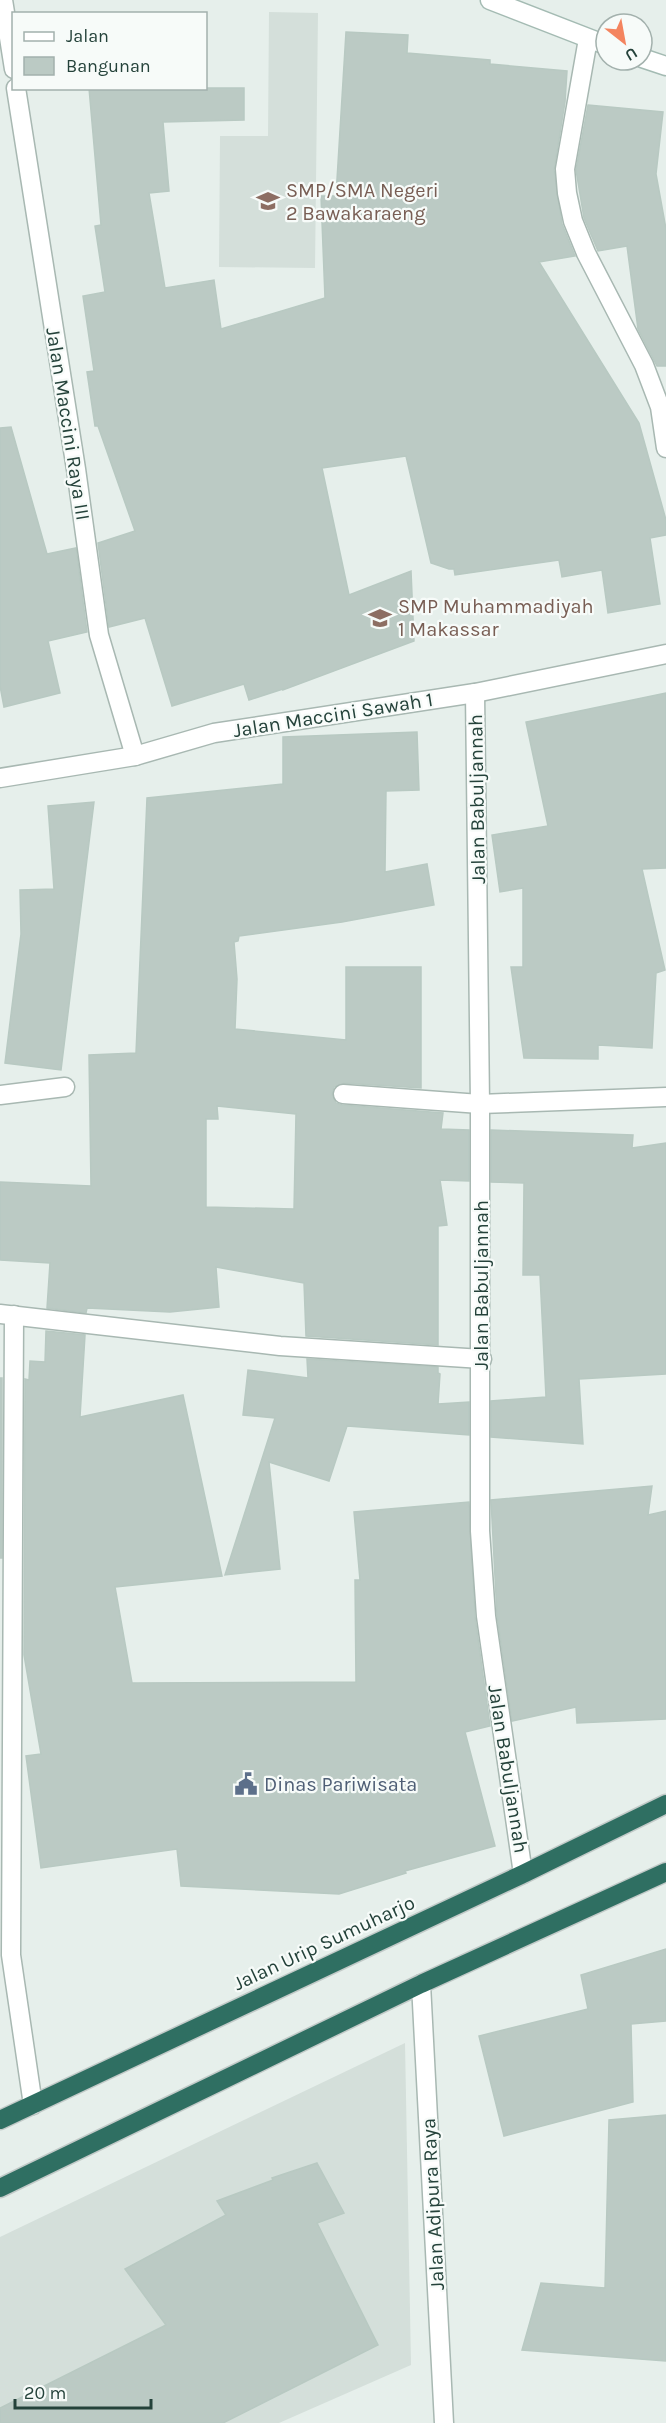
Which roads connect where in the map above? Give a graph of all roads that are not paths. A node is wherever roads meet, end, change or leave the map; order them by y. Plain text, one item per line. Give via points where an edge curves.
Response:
1 (3, 0) edge
2 (490, 0) edge
3 (588, 39) junction
4 (594, 41) edge
5 (12, 56) edge
6 (16, 90) edge
7 (666, 448) edge
8 (666, 654) edge
9 (475, 693) junction
10 (135, 756) junction
11 (0, 778) edge
12 (65, 1087) dead end
13 (343, 1094) dead end
14 (0, 1095) edge
15 (666, 1097) edge
16 (480, 1104) junction
17 (7, 1314) edge
18 (482, 1359) junction
19 (666, 1804) edge
20 (666, 1872) edge
21 (523, 1874) junction
22 (422, 1984) junction
23 (33, 2105) junction
24 (0, 2120) edge
25 (0, 2188) edge
26 (444, 2423) edge

1 - 5 street
2 - 3 street
3 - 4 street
3 - 7 street via 565,169 569,202 586,253 648,376 660,407
6 - 10 street, Jalan Maccini Raya III via 99,635
8 - 9 street, Jalan Maccini Sawah 1
9 - 10 street, Jalan Maccini Sawah 1 via 214,733
9 - 16 street, Jalan Babuljannah
10 - 11 street, Jalan Maccini Sawah 1
12 - 14 street
13 - 16 street
15 - 16 street
16 - 18 street, Jalan Babuljannah
17 - 18 street via 280,1346
17 - 23 street via 11,1955
18 - 21 street, Jalan Babuljannah via 480,1531 486,1616
19 - 21 highway, Jalan Urip Sumuharjo
20 - 22 highway
21 - 23 highway, Jalan Urip Sumuharjo
22 - 25 highway
22 - 26 street, Jalan Adipura Raya
23 - 24 highway, Jalan Urip Sumuharjo

